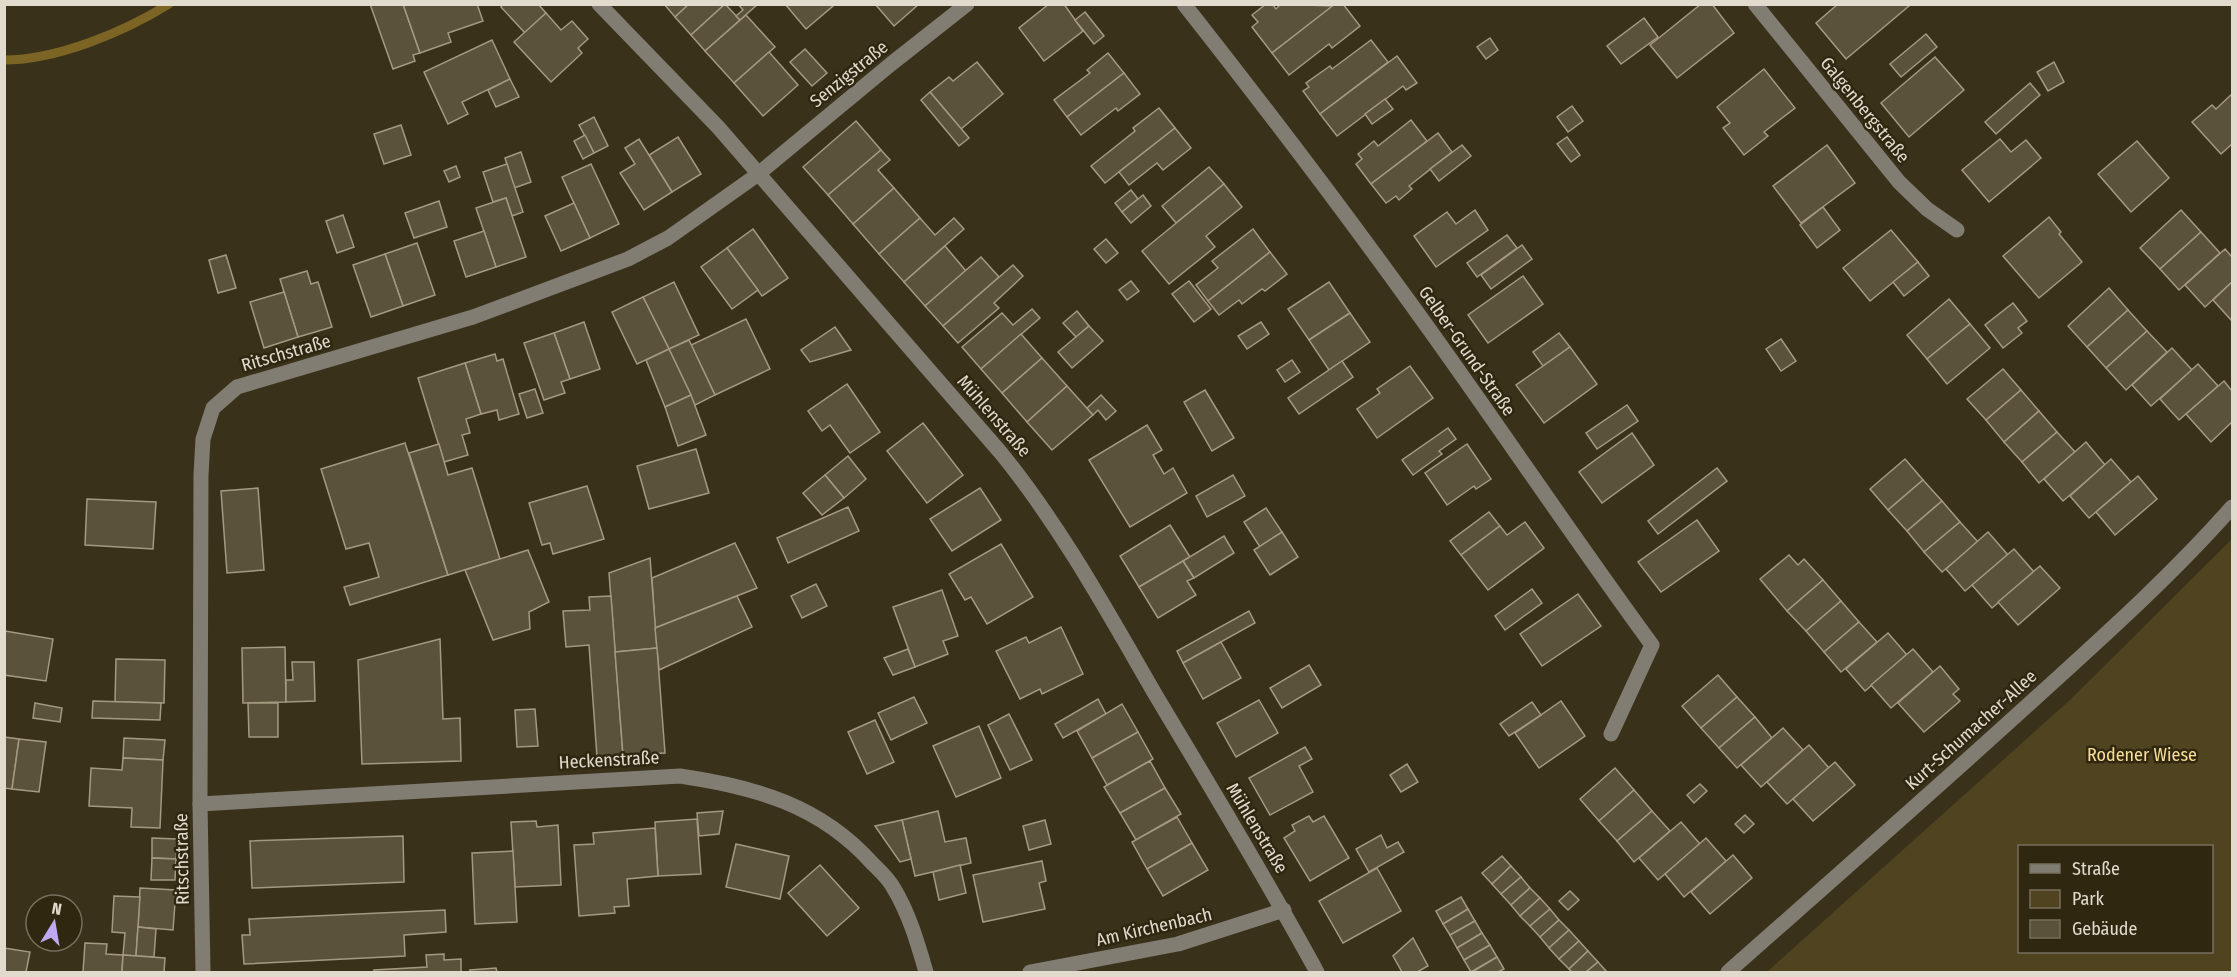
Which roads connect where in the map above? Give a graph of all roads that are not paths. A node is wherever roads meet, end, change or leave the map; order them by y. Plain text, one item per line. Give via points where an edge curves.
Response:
1 (599, 4) edge
2 (967, 4) edge
3 (1184, 4) edge
4 (1755, 4) edge
5 (757, 175) junction
6 (1957, 230) dead end
7 (2232, 507) edge
8 (1611, 734) dead end
9 (200, 804) junction
10 (1284, 910) junction
11 (203, 972) edge
12 (926, 972) edge
13 (1030, 972) edge
14 (1317, 972) edge
15 (1728, 972) edge

1 - 5 street, Mühlenstraße via 718,128
2 - 5 street, Senzigstraße
3 - 8 street, Gelber-Grund-Straße via 1412,305 1652,645
4 - 6 street, Galgenbergstraße via 1899,182
5 - 9 street, Ritschstraße via 668,238 628,259 473,317 237,387 213,408 203,439 201,475
5 - 10 street, Mühlenstraße via 1035,496
7 - 15 street, Kurt-Schumacher-Allee via 2121,620
9 - 11 street, Ritschstraße
9 - 12 street, Heckenstraße via 680,776 753,789 824,821 856,845 893,886 915,933
10 - 13 street, Am Kirchenbach via 1178,944
10 - 14 street, Mühlenstraße

